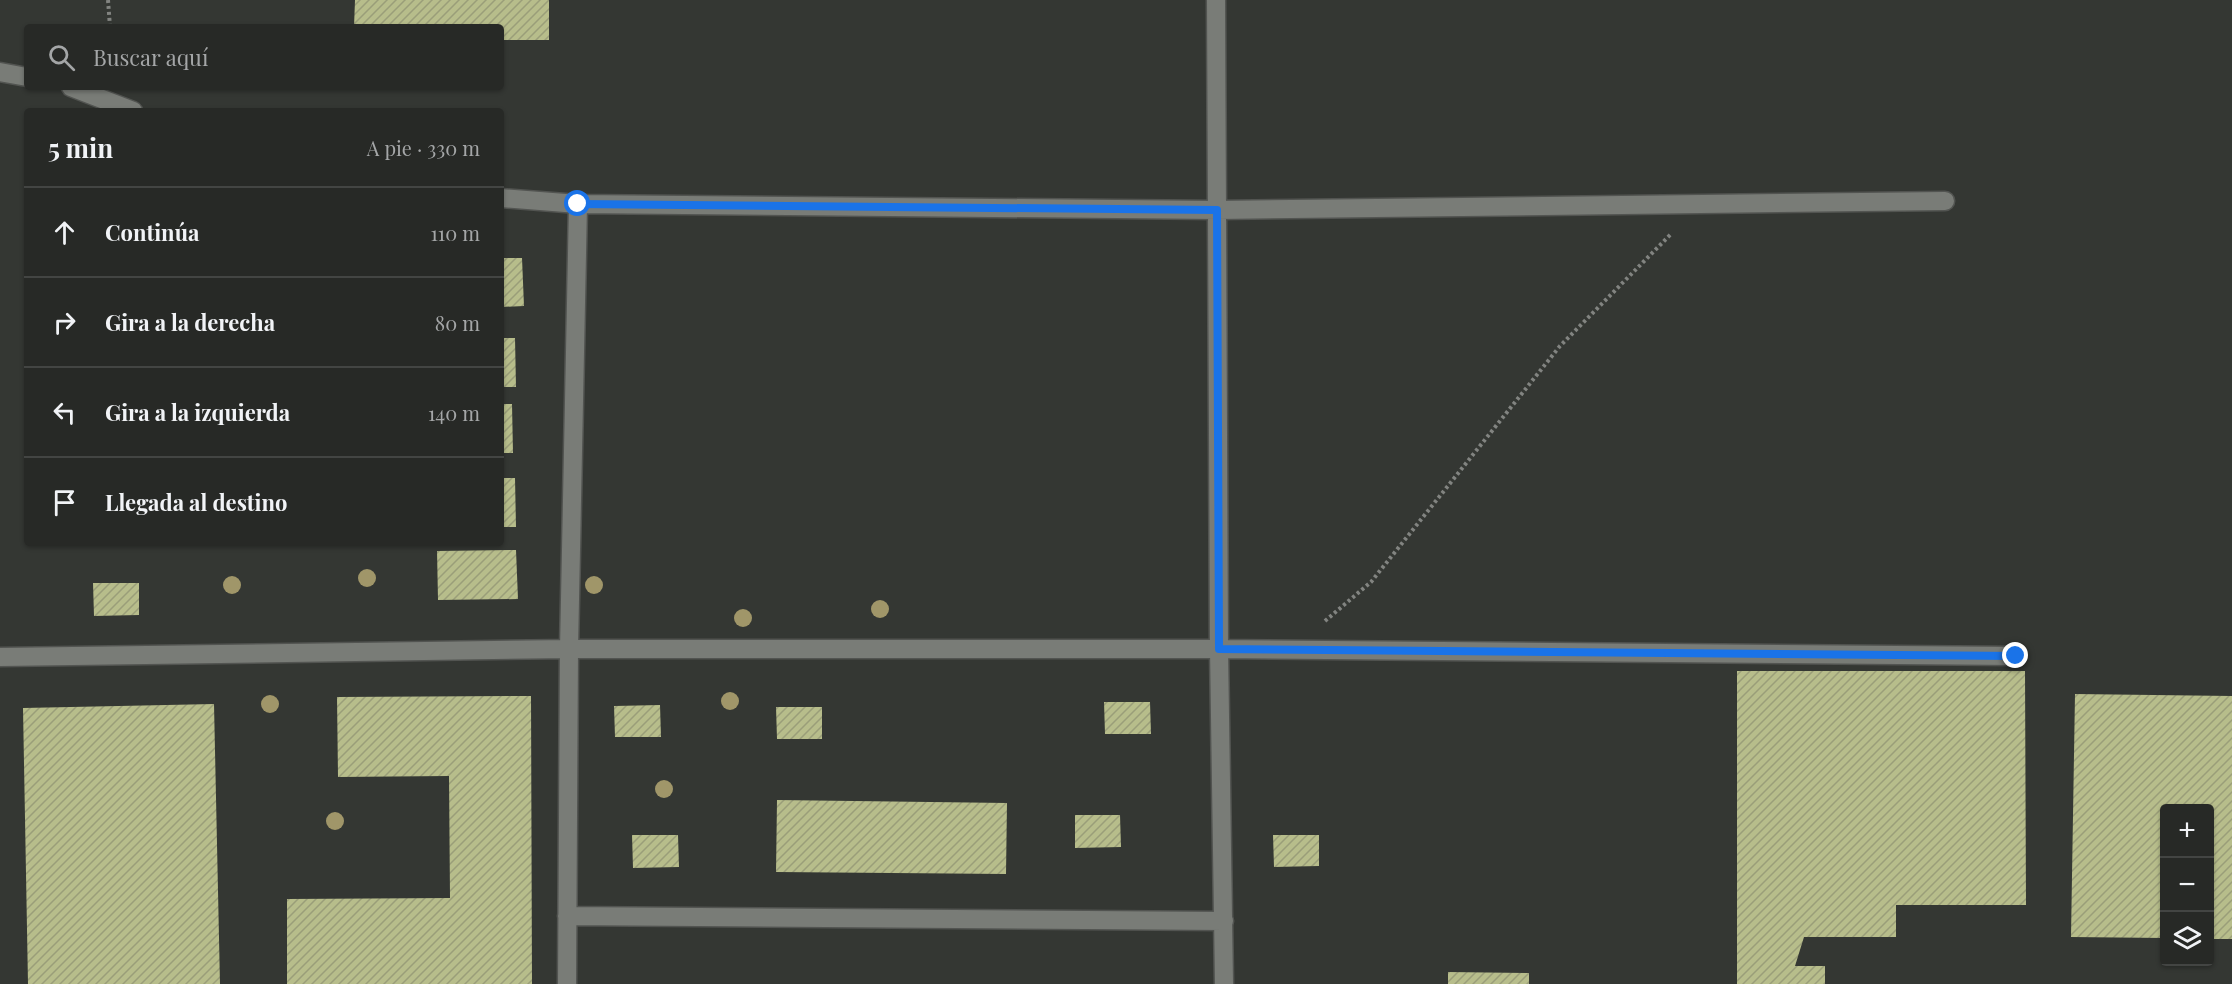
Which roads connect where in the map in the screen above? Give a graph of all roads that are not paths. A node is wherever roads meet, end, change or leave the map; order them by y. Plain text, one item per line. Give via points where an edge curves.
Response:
1 (1216, 0) edge
2 (0, 72) edge
3 (24, 76) edge
4 (79, 90) edge
5 (125, 108) edge
6 (504, 198) edge
7 (1945, 201) dead end
8 (578, 204) junction
9 (1217, 210) junction
10 (569, 649) junction
11 (1219, 649) junction
12 (2016, 656) dead end
13 (0, 657) edge
14 (567, 916) junction
15 (1224, 921) junction
16 (567, 984) edge
17 (1224, 984) edge

1 - 9 lane
2 - 3 lane
4 - 5 lane
6 - 8 lane
7 - 9 lane
8 - 9 lane
8 - 10 lane
9 - 11 lane
10 - 11 lane
10 - 13 lane
10 - 14 lane
11 - 12 lane
11 - 15 lane
14 - 15 lane
14 - 16 lane
15 - 17 lane

